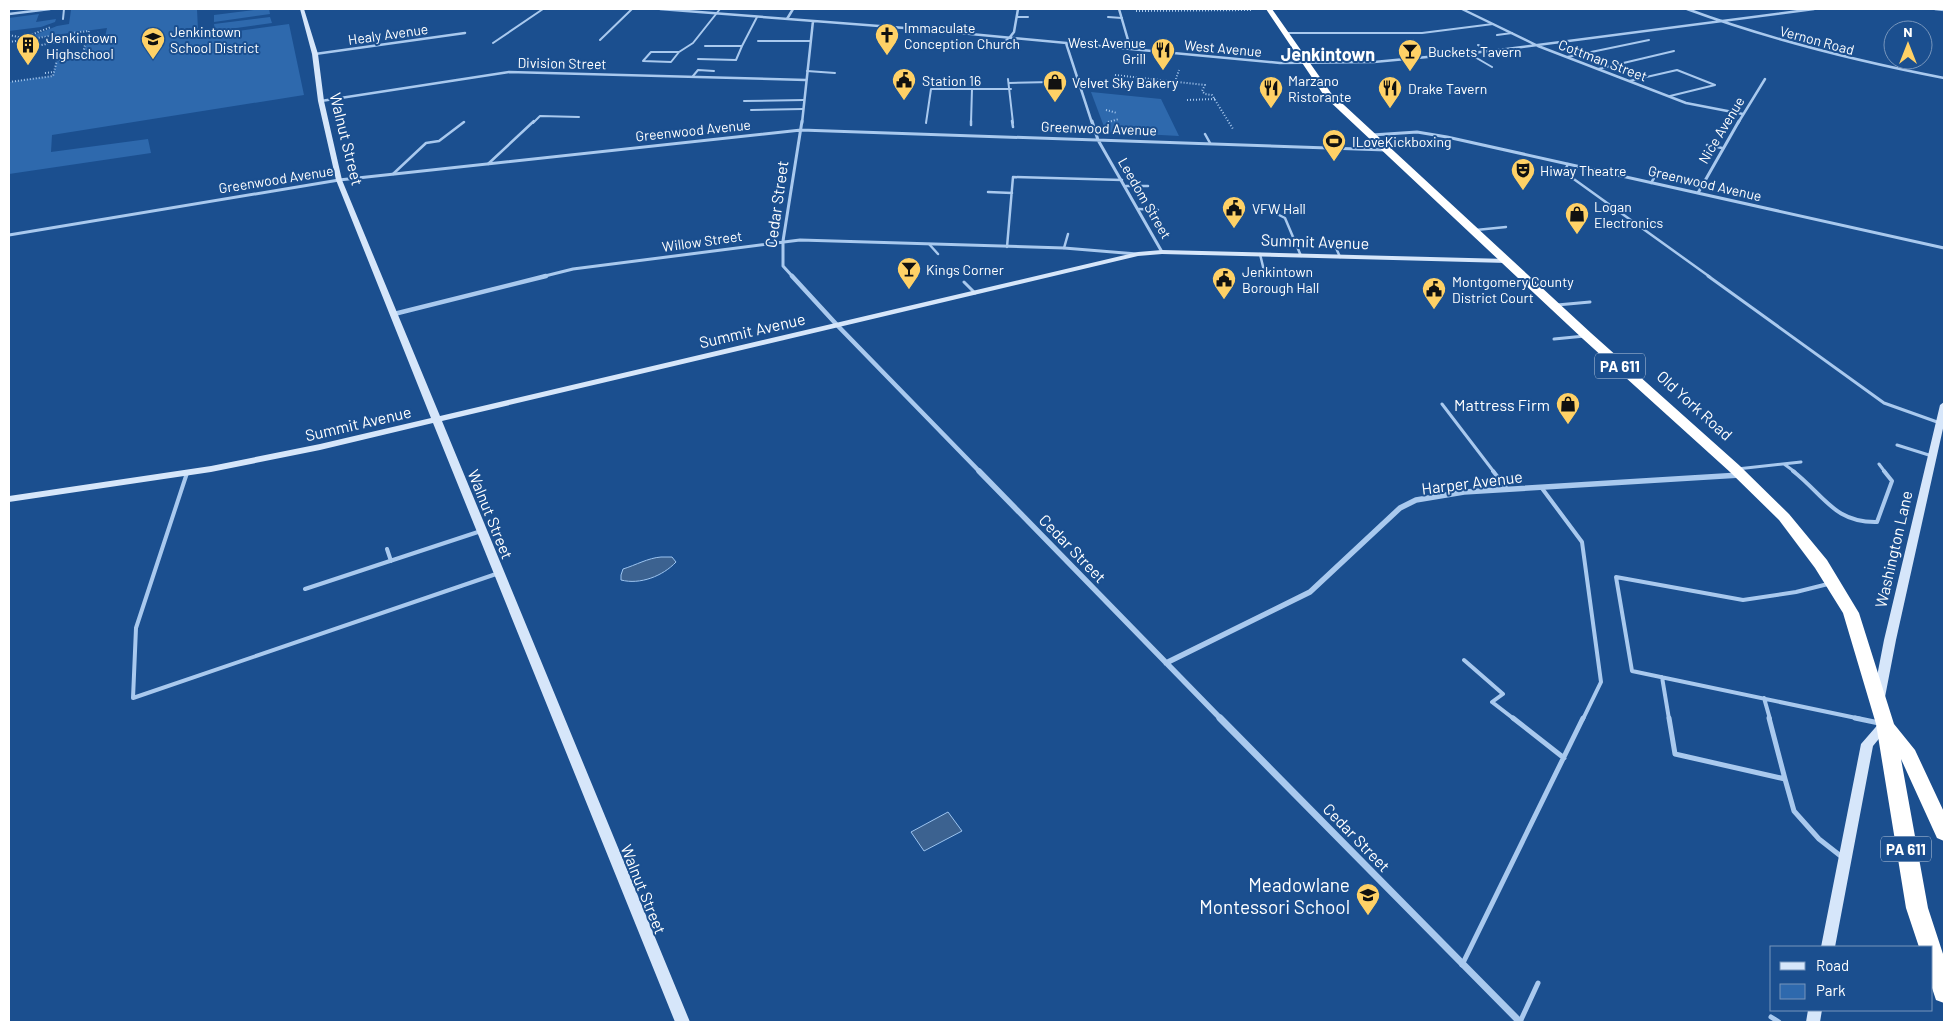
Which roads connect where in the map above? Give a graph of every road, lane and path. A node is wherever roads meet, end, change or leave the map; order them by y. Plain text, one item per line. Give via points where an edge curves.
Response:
1 (50, 9) edge
2 (64, 9) edge
3 (302, 9) edge
4 (543, 9) edge
5 (632, 9) edge
6 (660, 9) edge
7 (720, 9) edge
8 (794, 9) edge
9 (1018, 9) edge
10 (1119, 9) edge
11 (1269, 9) edge
12 (1462, 9) edge
13 (1687, 9) edge
14 (1814, 9) edge
15 (1936, 9) edge
16 (1252, 10) edge
17 (1944, 10) edge
18 (1128, 11) dead end
19 (716, 13) junction
20 (9, 14) edge
21 (757, 16) junction
22 (1017, 16) junction
23 (1028, 17) dead end
24 (1108, 17) dead end
25 (1122, 18) junction
26 (63, 19) dead end
27 (787, 19) junction
28 (813, 21) junction
29 (1717, 21) junction
30 (1493, 24) junction
31 (57, 25) dead end
32 (465, 33) dead end
33 (1286, 33) junction
34 (1512, 33) junction
35 (70, 34) dead end
36 (9, 35) edge
37 (61, 35) dead end
38 (1497, 35) dead end
39 (87, 36) junction
40 (1010, 37) junction
41 (23, 39) junction
42 (600, 40) dead end
43 (758, 40) dead end
44 (1649, 40) dead end
45 (811, 41) junction
46 (9, 42) edge
47 (1004, 42) dead end
48 (1066, 43) junction
49 (493, 44) dead end
50 (1478, 45) dead end
51 (705, 46) dead end
52 (742, 46) junction
53 (1538, 46) junction
54 (1123, 48) junction
55 (1491, 51) junction
56 (1674, 51) dead end
57 (679, 52) junction
58 (1468, 53) junction
59 (315, 54) junction
60 (1567, 57) junction
61 (698, 59) dead end
62 (1306, 63) junction
63 (1492, 67) dead end
64 (1598, 69) junction
65 (714, 71) dead end
66 (807, 71) junction
67 (54, 72) junction
68 (45, 73) dead end
69 (835, 73) dead end
70 (1112, 75) dead end
71 (693, 76) junction
72 (1944, 78) edge
73 (1765, 79) dead end
74 (806, 80) junction
75 (1629, 81) junction
76 (9, 82) edge
77 (1052, 82) dead end
78 (1078, 82) junction
79 (1102, 84) dead end
80 (972, 89) junction
81 (1011, 89) junction
82 (1670, 96) junction
83 (1215, 99) junction
84 (804, 100) junction
85 (1187, 100) dead end
86 (321, 101) junction
87 (744, 101) dead end
88 (803, 109) junction
89 (751, 110) dead end
90 (1743, 114) junction
91 (579, 117) dead end
92 (464, 122) dead end
93 (926, 123) dead end
94 (971, 125) dead end
95 (1013, 127) dead end
96 (801, 130) junction
97 (1234, 130) dead end
98 (1205, 134) dead end
99 (1450, 134) dead end
100 (1371, 135) junction
101 (1447, 137) junction
102 (1098, 140) junction
103 (1208, 143) junction
104 (1707, 145) dead end
105 (1208, 148) dead end
106 (1722, 148) junction
107 (1386, 150) junction
108 (488, 164) junction
109 (1568, 164) junction
110 (393, 174) junction
111 (1654, 178) dead end
112 (338, 180) junction
113 (1122, 180) junction
114 (1650, 183) junction
115 (1126, 186) junction
116 (1148, 186) dead end
117 (988, 192) dead end
118 (1012, 193) junction
119 (1698, 193) junction
120 (1139, 210) junction
121 (1158, 210) dead end
122 (1276, 213) dead end
123 (1622, 218) dead end
124 (1628, 218) junction
125 (1506, 227) dead end
126 (1474, 230) junction
127 (1068, 234) dead end
128 (9, 235) edge
129 (1333, 240) dead end
130 (783, 241) junction
131 (929, 244) junction
132 (1007, 247) junction
133 (1064, 248) junction
134 (1664, 248) dead end
135 (1670, 248) junction
136 (1944, 248) edge
137 (1162, 252) junction
138 (938, 254) dead end
139 (1138, 254) junction
140 (1260, 254) junction
141 (1301, 256) junction
142 (1340, 257) junction
143 (1507, 261) junction
144 (1698, 272) dead end
145 (1703, 272) junction
146 (1265, 275) dead end
147 (964, 282) dead end
148 (1723, 291) dead end
149 (1729, 291) junction
150 (975, 293) junction
151 (1590, 302) dead end
152 (1554, 306) junction
153 (394, 314) junction
154 (837, 325) junction
155 (1587, 336) junction
156 (1554, 339) dead end
157 (1442, 404) dead end
158 (1944, 406) edge
159 (436, 421) junction
160 (1940, 423) junction
161 (1897, 445) dead end
162 (1932, 456) junction
163 (1802, 462) dead end
164 (1784, 464) junction
165 (1879, 464) dead end
166 (1738, 472) junction
167 (188, 473) junction
168 (1541, 487) junction
169 (1507, 489) junction
170 (9, 499) edge
171 (482, 531) junction
172 (387, 549) dead end
173 (391, 561) junction
174 (498, 573) junction
175 (1833, 582) junction
176 (305, 589) dead end
177 (1464, 660) dead end
178 (1166, 663) junction
179 (1662, 677) junction
180 (1764, 698) junction
181 (1878, 701) junction
182 (1885, 724) junction
183 (1564, 758) junction
184 (1785, 779) junction
185 (1944, 832) edge
186 (1844, 859) junction
187 (1828, 946) edge
188 (1930, 946) edge
189 (1933, 956) edge
190 (1462, 965) junction
191 (1538, 983) dead end
192 (1944, 992) edge
193 (1770, 1017) dead end
194 (682, 1022) edge
195 (1520, 1022) edge
196 (1779, 1022) edge

1 - 20 street
2 - 26 lane
3 - 59 street, Walnut Street
4 - 49 lane
5 - 42 lane
6 - 19 street, West Avenue
7 - 19 lane
8 - 27 street
9 - 22 street
10 - 25 street
11 - 33 highway, Old York Road / PA 611
12 - 30 street, Cottman Street
13 - 29 street, Vernon Road
14 - 29 street, West Avenue
15 - 17 street
16 - 18 path
19 - 21 street, West Avenue
19 - 57 lane via 693,43
21 - 27 street, West Avenue
21 - 52 lane
22 - 23 lane
22 - 40 street
24 - 25 lane
25 - 54 street via 1128,40
27 - 28 street, West Avenue
28 - 40 street, West Avenue
28 - 45 street, Cedar Street
29 - 53 street, West Avenue
29 - 72 street, Vernon Road via 1866,63
30 - 33 lane via 1422,33
30 - 34 street, Cottman Street
31 - 41 path
32 - 59 street, Healy Avenue
33 - 62 highway, Old York Road / PA 611
34 - 38 lane
34 - 53 street, Cottman Street
35 - 39 path via 89,31
36 - 41 path
37 - 41 path
39 - 41 path via 20,50
39 - 67 path via 82,56 57,60
40 - 47 lane
40 - 48 street, West Avenue
41 - 46 path
43 - 45 lane
44 - 60 lane
45 - 66 street, Cedar Street
48 - 54 street, West Avenue
48 - 78 street, Leedom Street
50 - 55 lane
51 - 52 lane
52 - 61 lane via 736,60
53 - 55 street, West Avenue
53 - 60 street, Cottman Street
54 - 62 street, West Avenue
55 - 58 street, West Avenue
56 - 64 lane
57 - 57 lane via 671,62 643,62 651,52
58 - 62 street, West Avenue via 1374,62
58 - 63 lane
59 - 86 street, Walnut Street
60 - 64 street, Cottman Street
62 - 100 highway, Old York Road / PA 611 via 1328,95
64 - 75 street, Cottman Street
65 - 71 lane via 698,70
66 - 69 lane
66 - 74 street, Cedar Street
67 - 68 path
67 - 76 path via 53,76
70 - 83 path via 1205,84 1202,91 1212,94
71 - 74 street, Division Street
71 - 86 street, Division Street via 509,72
73 - 90 street, Nice Avenue
74 - 84 street, Cedar Street
75 - 82 street, Cottman Street
75 - 82 lane via 1677,70 1715,85
77 - 81 lane via 1009,81
78 - 79 lane
78 - 102 street, Leedom Street
80 - 81 lane
80 - 93 lane via 931,89
80 - 94 lane
81 - 95 lane
82 - 90 street, Cottman Street via 1686,103
83 - 85 path
83 - 97 path
84 - 87 lane
84 - 88 street, Cedar Street
86 - 112 street, Walnut Street
88 - 89 lane
88 - 96 street, Cedar Street
90 - 106 street, Nice Avenue
91 - 108 lane via 540,116
92 - 110 lane via 439,141 426,144
96 - 102 street, Greenwood Avenue
96 - 108 street, Greenwood Avenue
96 - 130 street, Cedar Street
98 - 103 lane
99 - 101 lane
100 - 101 street, Greenwood Avenue via 1417,132
100 - 107 highway, Old York Road / PA 611
101 - 109 street, Greenwood Avenue
102 - 103 street, Greenwood Avenue
102 - 113 street, Leedom Street
103 - 105 lane
103 - 107 street, Greenwood Avenue
104 - 106 lane
106 - 119 street, Nice Avenue
107 - 126 highway, Old York Road / PA 611
108 - 110 street, Greenwood Avenue
109 - 114 street, Greenwood Avenue
109 - 124 lane via 1564,172
110 - 112 street, Greenwood Avenue
111 - 114 lane
112 - 128 street, Greenwood Avenue
112 - 153 street, Walnut Street
113 - 115 street, Leedom Street
113 - 118 lane via 1013,177
114 - 119 street, Greenwood Avenue
115 - 116 lane
115 - 120 street, Leedom Street
117 - 118 lane
118 - 132 lane
119 - 136 street, Greenwood Avenue
120 - 121 lane
120 - 137 street, Leedom Street
122 - 141 lane via 1285,218
123 - 124 lane
124 - 135 lane
125 - 126 lane
126 - 143 highway, Old York Road / PA 611
127 - 133 lane
129 - 142 lane
130 - 131 street, Willow Street
130 - 153 street, Willow Street via 573,269
130 - 154 street, Cedar Street via 783,266
131 - 132 street, Willow Street
131 - 138 lane
132 - 133 street, Willow Street
133 - 139 street, Willow Street
134 - 135 lane
135 - 145 lane
137 - 139 street, Summit Avenue
137 - 140 street, Summit Avenue
139 - 150 street, Summit Avenue
140 - 141 street, Summit Avenue
140 - 146 lane
141 - 142 street, Summit Avenue
142 - 143 street, Summit Avenue
143 - 152 highway, Old York Road / PA 611
144 - 145 lane
145 - 149 lane
147 - 150 lane
148 - 149 lane
149 - 160 lane via 1884,403
150 - 154 street, Summit Avenue
151 - 152 lane
152 - 155 highway, Old York Road / PA 611
153 - 159 street, Walnut Street
154 - 159 street, Summit Avenue
154 - 178 street, Cedar Street
155 - 156 lane
155 - 166 highway, Old York Road / PA 611
157 - 169 lane
158 - 160 street, Washington Lane
159 - 167 street, Summit Avenue
159 - 171 street, Walnut Street
160 - 162 street, Washington Lane
161 - 162 lane
162 - 181 street, Washington Lane
163 - 164 lane
164 - 165 lane via 1814,489 1835,513 1864,523 1877,522 1892,481
164 - 166 lane
166 - 168 street, Harper Avenue
166 - 175 highway, Old York Road / PA 611 via 1784,517
167 - 170 street, Summit Avenue
167 - 174 lane via 136,628 133,698
168 - 169 street, Harper Avenue
168 - 183 lane via 1582,542 1601,682
169 - 178 street, Harper Avenue via 1416,500 1400,508 1310,592
171 - 173 lane
171 - 174 street, Walnut Street
172 - 173 lane
173 - 176 lane
174 - 194 street, Walnut Street
175 - 179 lane via 1796,592 1743,600 1616,577 1632,671
175 - 181 highway, Old York Road / PA 611 via 1851,613
177 - 183 lane via 1503,694 1492,702
178 - 190 street, Cedar Street
179 - 180 lane
179 - 184 lane via 1674,754
180 - 182 lane
180 - 184 lane
181 - 182 highway, Old York Road / PA 611
182 - 185 highway, Old York Road / PA 611 via 1908,756
182 - 186 street via 1867,744
182 - 188 highway, Old York Road / PA 611 via 1917,908
183 - 190 lane
184 - 186 lane via 1794,811 1819,839
186 - 187 street
189 - 192 highway
190 - 195 street, Cedar Street
191 - 195 lane
193 - 196 lane

